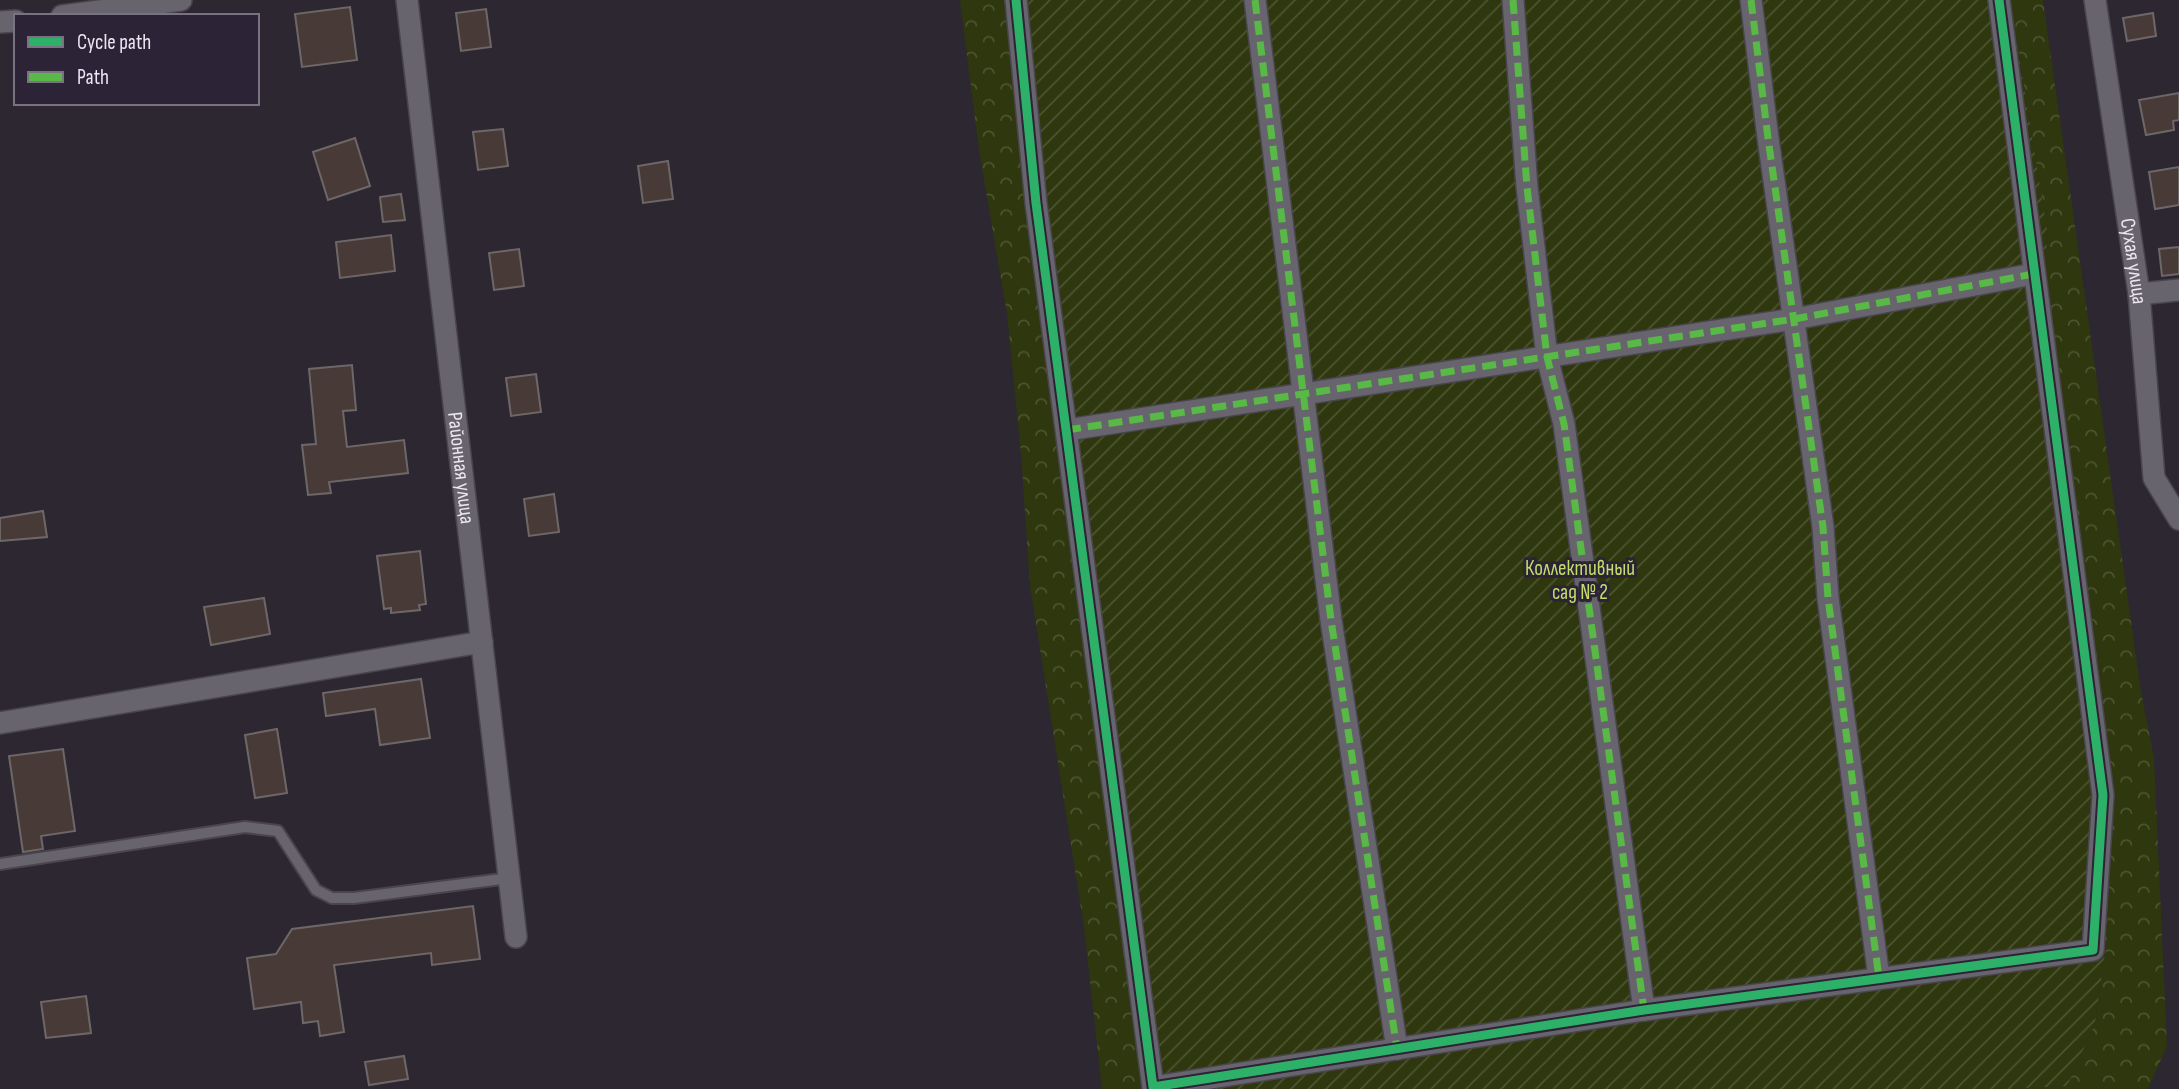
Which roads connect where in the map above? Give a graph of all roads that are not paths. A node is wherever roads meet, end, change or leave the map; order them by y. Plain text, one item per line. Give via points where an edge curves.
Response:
1 (181, 0) edge
2 (407, 0) edge
3 (1016, 0) edge
4 (1255, 0) edge
5 (1514, 0) edge
6 (1751, 0) edge
7 (1999, 0) edge
8 (2095, 0) edge
9 (125, 4) edge
10 (72, 14) edge
11 (2034, 274) junction
12 (2179, 290) edge
13 (2139, 294) junction
14 (1794, 319) junction
15 (1546, 356) junction
16 (1305, 396) junction
17 (1067, 430) junction
18 (2179, 519) edge
19 (482, 642) junction
20 (0, 723) edge
21 (0, 864) edge
22 (510, 878) junction
23 (516, 937) dead end
24 (1879, 978) junction
25 (1644, 1010) junction
26 (1397, 1049) junction

1 - 9 street
2 - 19 street, Районная улица
3 - 17 street via 1036,203
4 - 16 street
5 - 15 street via 1527,187
6 - 14 street
7 - 11 street
8 - 13 street, Сухая улица
9 - 10 street
11 - 14 street
11 - 24 street via 2103,795 2093,950
12 - 13 street
13 - 18 street, Сухая улица via 2154,478
14 - 15 street
14 - 24 street
15 - 16 street
15 - 25 street via 1564,424
16 - 17 street
16 - 26 street via 1333,634
17 - 26 street via 1153,1087
19 - 20 street
19 - 22 street, Районная улица
21 - 22 lane via 244,827 278,831 316,890 332,898
22 - 23 street, Районная улица
24 - 25 street
25 - 26 street

